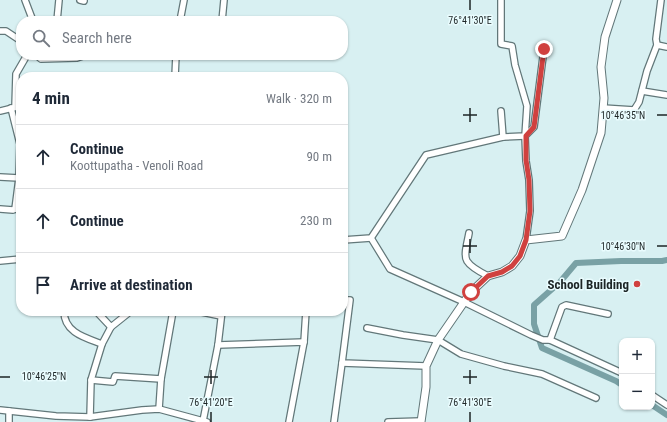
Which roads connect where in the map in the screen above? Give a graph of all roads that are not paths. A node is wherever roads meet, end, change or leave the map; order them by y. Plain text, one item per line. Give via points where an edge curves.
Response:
1 (25, 0) edge
2 (59, 0) edge
3 (80, 0) edge
4 (84, 0) edge
5 (184, 0) edge
6 (224, 0) edge
7 (500, 0) edge
8 (617, 0) edge
9 (662, 0) edge
10 (31, 16) edge
11 (57, 16) edge
12 (181, 16) edge
13 (222, 16) edge
14 (0, 31) edge
15 (16, 38) edge
16 (657, 45) junction
17 (667, 47) edge
18 (544, 49) dead end
19 (24, 60) edge
20 (176, 60) edge
21 (17, 72) edge
22 (175, 72) edge
23 (16, 74) edge
24 (642, 91) junction
25 (667, 95) edge
26 (16, 107) edge
27 (603, 108) junction
28 (0, 111) edge
29 (501, 111) dead end
30 (526, 136) junction
31 (503, 137) junction
32 (0, 177) edge
33 (16, 178) edge
34 (0, 209) edge
35 (16, 209) edge
36 (469, 233) dead end
37 (371, 238) junction
38 (348, 240) edge
39 (526, 240) junction
40 (16, 259) edge
41 (0, 261) edge
42 (488, 276) junction
43 (348, 300) edge
44 (464, 302) junction
45 (608, 314) dead end
46 (64, 316) edge
47 (101, 316) edge
48 (124, 316) edge
49 (172, 316) edge
50 (222, 316) edge
51 (306, 316) edge
52 (348, 316) edge
53 (348, 316) edge
54 (111, 326) junction
55 (367, 328) dead end
56 (438, 340) junction
57 (550, 340) junction
58 (304, 342) junction
59 (102, 344) junction
60 (218, 345) junction
61 (342, 363) junction
62 (426, 366) junction
63 (619, 372) edge
64 (161, 379) junction
65 (91, 380) junction
66 (655, 396) edge
67 (596, 398) dead end
68 (667, 405) edge
69 (159, 409) junction
70 (0, 410) edge
71 (9, 411) junction
72 (50, 415) junction
73 (90, 417) junction
74 (205, 421) edge
75 (421, 421) edge
76 (9, 422) edge
77 (50, 422) edge
78 (289, 422) edge
79 (334, 422) edge
80 (388, 422) edge

1 - 10 street
2 - 11 street
3 - 4 street
5 - 12 street
6 - 13 street
7 - 30 street via 501,44 512,46 527,106
8 - 27 street via 605,37 600,67
9 - 16 street
14 - 15 street via 6,31
16 - 17 street
16 - 24 street
18 - 30 street via 534,127
19 - 21 street
20 - 22 street
23 - 26 street
24 - 25 street
24 - 27 street via 634,110
26 - 28 street
27 - 39 street via 601,133 582,190 562,236
29 - 31 street
30 - 31 street
30 - 39 street via 530,211
31 - 37 street via 426,154
32 - 33 street
34 - 35 street
36 - 42 street via 466,260
37 - 38 street
37 - 44 street via 390,269
39 - 42 street via 520,256 512,266
40 - 41 street
42 - 44 street
43 - 52 street
44 - 56 street
44 - 57 street via 531,335
45 - 57 street via 566,305 562,307
46 - 59 street via 68,325 77,334
47 - 54 street
48 - 54 street
49 - 64 street
50 - 60 street
51 - 58 street
53 - 61 street
54 - 59 street
55 - 56 street
56 - 62 street
56 - 67 street via 462,354 542,374
57 - 63 street
58 - 60 street
58 - 78 street
59 - 65 street
60 - 74 street
61 - 62 street
61 - 79 street
62 - 75 street
64 - 65 street via 115,376 113,382
64 - 69 street
65 - 73 street
66 - 68 street
69 - 73 street
69 - 74 street
70 - 71 street
71 - 72 street
71 - 76 street
72 - 73 street
72 - 77 street
75 - 80 street

